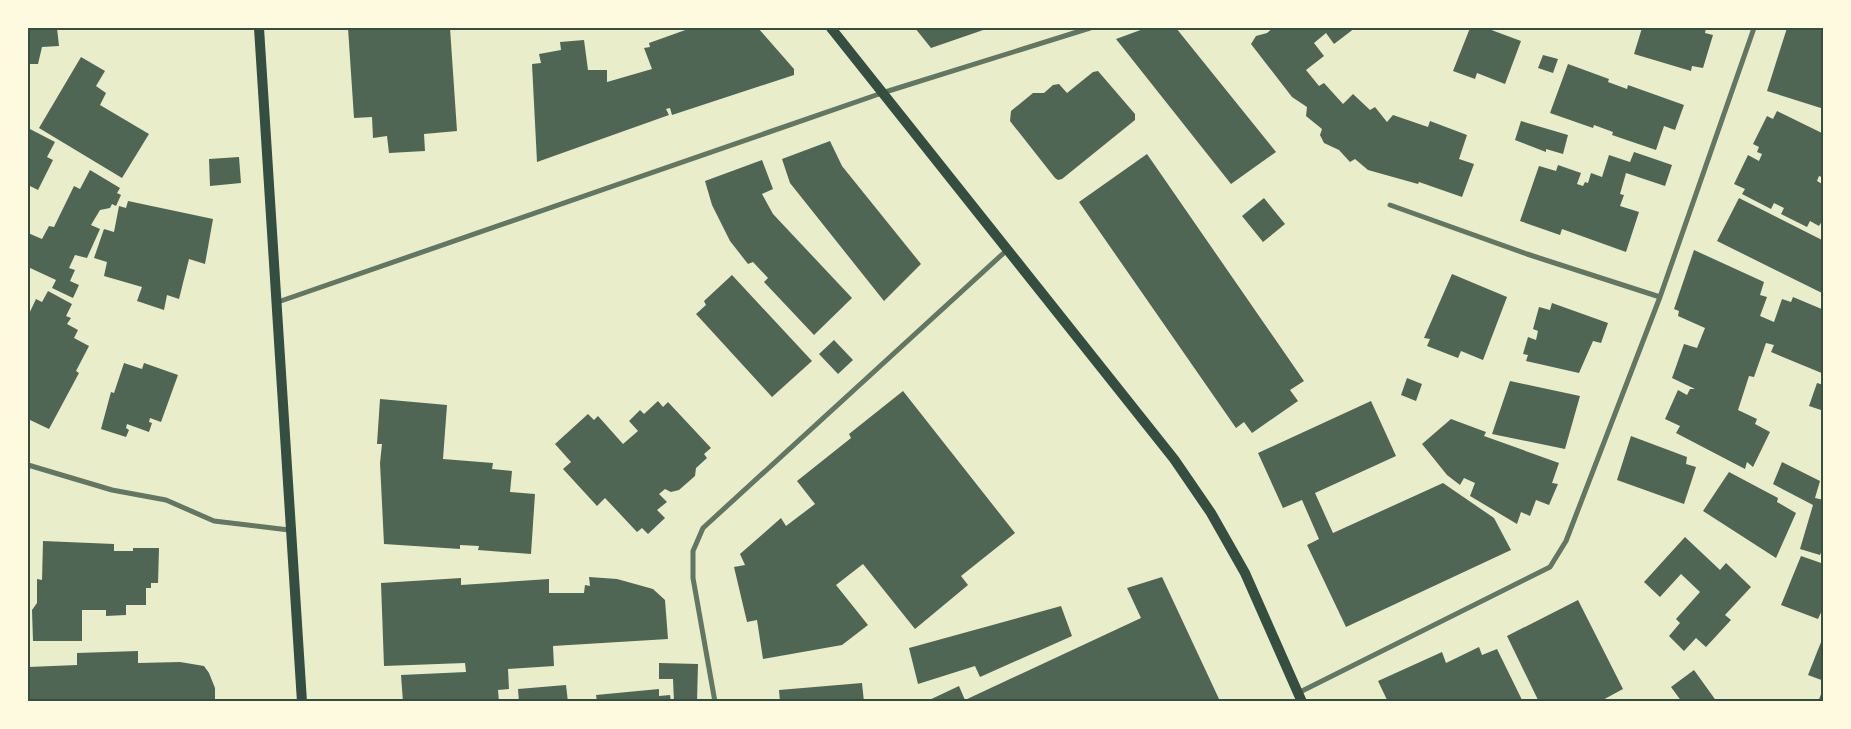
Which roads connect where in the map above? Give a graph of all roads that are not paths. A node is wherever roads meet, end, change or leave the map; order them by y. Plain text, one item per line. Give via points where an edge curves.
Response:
1 (259, 28) edge
2 (831, 28) edge
3 (1090, 28) edge
4 (1754, 28) edge
5 (882, 93) junction
6 (1390, 205) dead end
7 (1008, 248) junction
8 (1660, 297) junction
9 (275, 303) junction
10 (28, 465) edge
11 (289, 530) junction
12 (1300, 697) edge
13 (302, 702) edge
14 (715, 702) edge

1 - 9 main road
2 - 5 main road
3 - 5 street
4 - 8 street
5 - 7 main road
5 - 9 street
6 - 8 street
7 - 12 main road via 1174,458 1211,513 1245,573
7 - 14 street via 703,528 693,551 693,578
8 - 12 street via 1566,541 1550,567
9 - 11 main road
10 - 11 street via 112,490 166,500 214,521
11 - 13 main road

